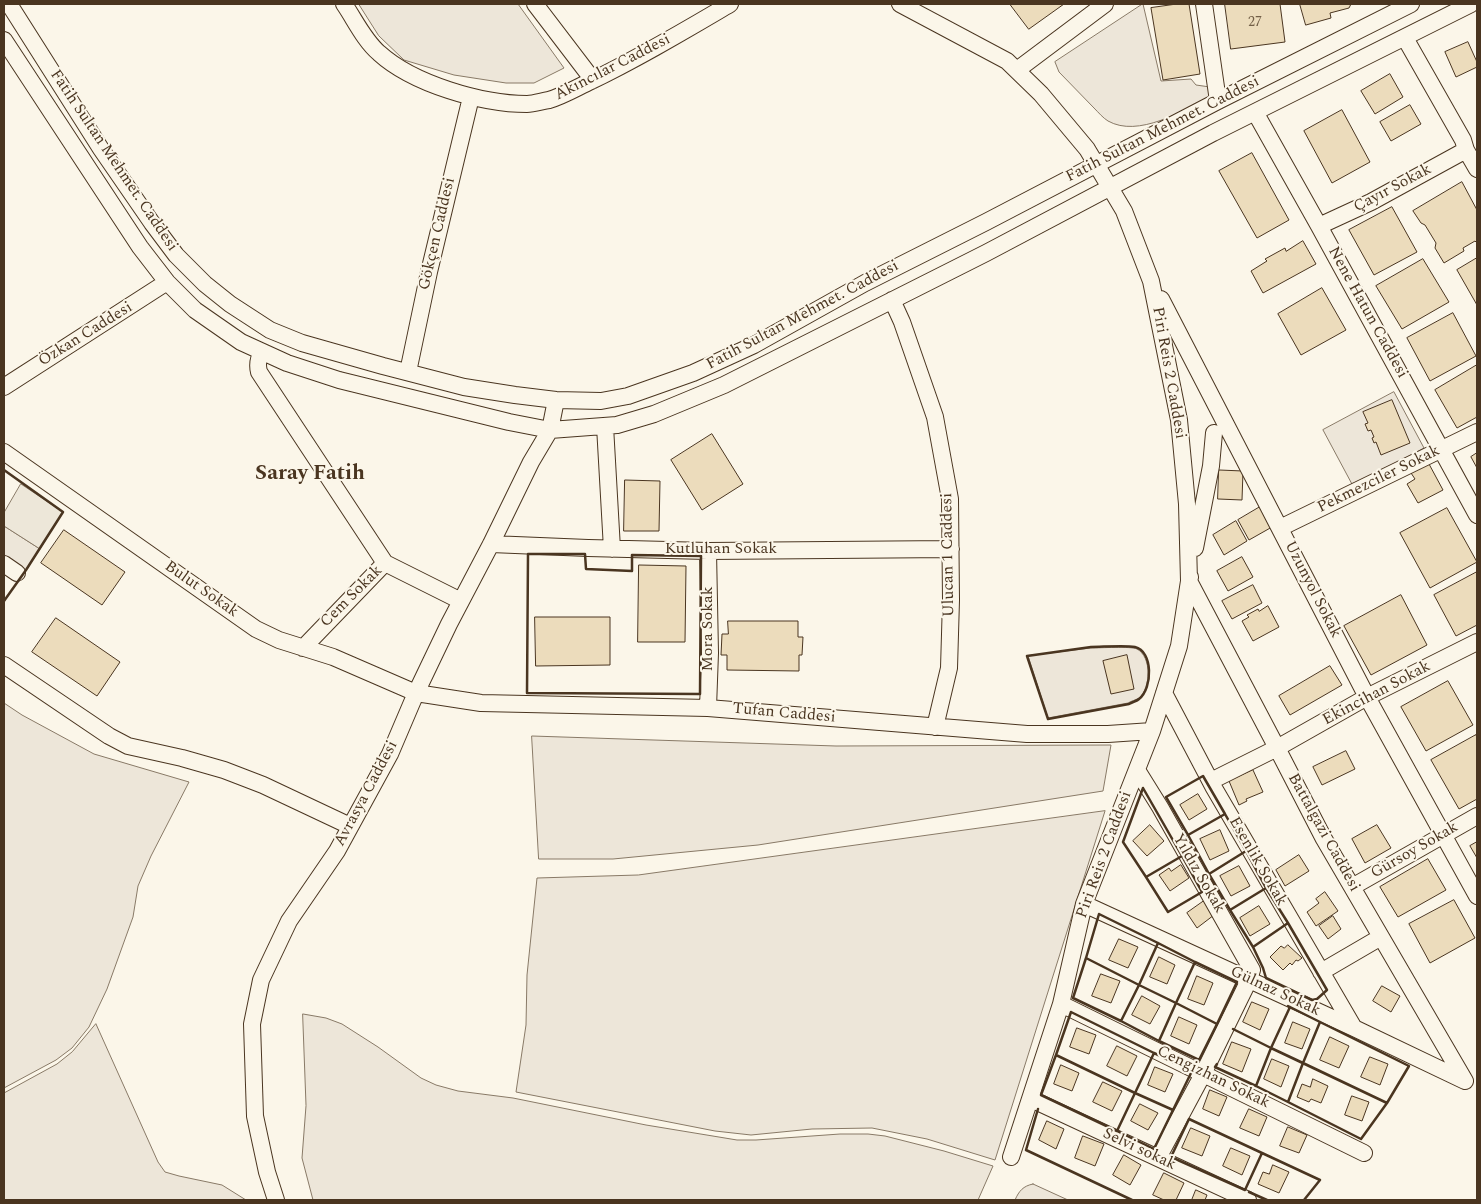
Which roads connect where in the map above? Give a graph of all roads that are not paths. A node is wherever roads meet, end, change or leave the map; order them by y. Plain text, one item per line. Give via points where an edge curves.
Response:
1 (9, 4) edge
2 (344, 4) edge
3 (535, 4) edge
4 (730, 4) edge
5 (900, 4) edge
6 (1105, 4) edge
7 (1204, 4) edge
8 (1411, 4) edge
9 (1471, 4) edge
10 (1391, 8) edge
11 (1405, 38) junction
12 (4, 40) edge
13 (1017, 70) junction
14 (593, 80) junction
15 (471, 97) junction
16 (1218, 101) junction
17 (1255, 112) junction
18 (1469, 141) edge
19 (1477, 169) edge
20 (1104, 176) junction
21 (1319, 226) junction
22 (167, 282) junction
23 (1152, 282) junction
24 (892, 300) junction
25 (262, 352) junction
26 (408, 372) junction
27 (4, 387) edge
28 (556, 400) junction
29 (605, 426) junction
30 (550, 430) junction
31 (1477, 432) edge
32 (1214, 433) dead end
33 (1441, 450) junction
34 (4, 452) edge
35 (1477, 514) edge
36 (1280, 528) junction
37 (491, 544) junction
38 (612, 548) junction
39 (950, 549) junction
40 (708, 551) junction
41 (384, 563) junction
42 (1189, 581) junction
43 (461, 601) junction
44 (1477, 642) edge
45 (303, 648) junction
46 (4, 665) edge
47 (416, 693) junction
48 (1164, 693) junction
49 (1367, 696) junction
50 (708, 708) junction
51 (935, 727) junction
52 (1152, 732) junction
53 (1277, 748) junction
54 (1137, 770) junction
55 (1211, 781) junction
56 (1477, 816) edge
57 (350, 826) junction
58 (1443, 835) junction
59 (1352, 887) junction
60 (1477, 896) edge
61 (1084, 904) junction
62 (1381, 937) junction
63 (1321, 972) junction
64 (1249, 980) junction
65 (1061, 1004) junction
66 (1354, 1028) junction
67 (1204, 1074) junction
68 (1471, 1078) edge
69 (1031, 1100) junction
70 (1364, 1153) dead end
71 (1011, 1157) dead end
72 (1158, 1158) junction
73 (276, 1200) edge
74 (1248, 1200) edge

1 - 26 street, Fatih Sultan Mehmet. Caddesi via 152,223 176,255 205,284 270,330 302,343
2 - 15 street, Akıncılar Caddesi via 379,53 402,70 433,85
3 - 14 street
4 - 14 street, Akıncılar Caddesi
5 - 13 street via 1007,61
6 - 13 street
7 - 16 street
8 - 10 street, Fatih Sultan Mehmet. Caddesi
9 - 11 street, Fatih Sultan Mehmet. Caddesi
10 - 16 street, Fatih Sultan Mehmet. Caddesi
11 - 17 street, Fatih Sultan Mehmet. Caddesi
11 - 18 street
12 - 22 street, Fatih Sultan Mehmet. Caddesi via 140,247
13 - 20 street via 1067,123
14 - 15 street, Akıncılar Caddesi via 552,99 528,104
15 - 26 street, Gökçen Caddesi
16 - 20 street, Fatih Sultan Mehmet. Caddesi
17 - 20 street, Fatih Sultan Mehmet. Caddesi
17 - 21 street, Nene Hatun Caddesi
18 - 19 street
18 - 21 street, Çayır Sokak via 1371,202
20 - 23 street, Piri Reis 2 Caddesi via 1124,211
20 - 24 street, Fatih Sultan Mehmet. Caddesi via 986,253
20 - 28 street, Fatih Sultan Mehmet. Caddesi via 986,222 865,283 754,345 693,373 628,396 601,401
21 - 33 street, Nene Hatun Caddesi
22 - 25 street, Fatih Sultan Mehmet. Caddesi via 195,310 241,342
22 - 27 street, Özkan Caddesi
23 - 36 street, Uzunyol Sokak
23 - 42 street, Piri Reis 2 Caddesi via 1179,420 1187,504
24 - 29 street, Fatih Sultan Mehmet. Caddesi via 724,385 654,414
24 - 39 street, Ulucan 1 Caddesi via 935,417 950,499
25 - 30 street, Fatih Sultan Mehmet. Caddesi via 339,380
25 - 41 street via 259,372
26 - 28 street, Fatih Sultan Mehmet. Caddesi via 464,387
28 - 30 street, Avrasya Caddesi
29 - 30 street, Fatih Sultan Mehmet. Caddesi
29 - 38 street
30 - 37 street, Avrasya Caddesi
31 - 33 street, Pekmezciler Sokak
32 - 42 street, Piri Reis 2 Caddesi
33 - 35 street, Nene Hatun Caddesi
33 - 36 street, Pekmezciler Sokak
34 - 45 street, Bulut Sokak via 256,629
36 - 49 street, Uzunyol Sokak
37 - 38 street, Kutluhan Sokak
37 - 43 street, Avrasya Caddesi
38 - 40 street, Kutluhan Sokak
39 - 40 street, Kutluhan Sokak
39 - 51 street, Ulucan 1 Caddesi via 949,668
40 - 50 street, Mora Sokak
41 - 43 street, Cem Sokak
41 - 45 street, Cem Sokak
42 - 48 street, Piri Reis 2 Caddesi via 1178,646
42 - 53 street, Battalgazi Caddesi
43 - 47 street, Avrasya Caddesi
44 - 49 street, Ekincihan Sokak
45 - 47 street, Bulut Sokak via 333,657
46 - 57 street via 128,746 224,770
47 - 50 street, Tufan Caddesi via 481,703
47 - 57 street, Avrasya Caddesi via 390,754
48 - 52 street, Piri Reis 2 Caddesi
48 - 55 street, Esenlik Sokak
49 - 53 street, Ekincihan Sokak
49 - 58 street, Uzunyol Sokak
50 - 51 street, Tufan Caddesi
51 - 52 street, Tufan Caddesi via 1026,734
52 - 54 street, Piri Reis 2 Caddesi
53 - 55 street, Ekincihan Sokak
53 - 59 street, Battalgazi Caddesi
54 - 61 street, Piri Reis 2 Caddesi
54 - 64 street, Yıldız Sokak via 1252,970
55 - 63 street, Esenlik Sokak
56 - 58 street, Gürsoy Sokak
57 - 73 street, Avrasya Caddesi via 337,851 289,921 261,980 252,1024 254,1116
58 - 59 street, Gürsoy Sokak
58 - 60 street, Uzunyol Sokak
59 - 62 street, Battalgazi Caddesi
61 - 64 street, Gülnaz Sokak
61 - 65 street, Piri Reis 2 Caddesi
62 - 63 street
62 - 68 street, Battalgazi Caddesi
63 - 66 street, Esenlik Sokak
64 - 66 street, Gülnaz Sokak
64 - 67 street
65 - 67 street, Cengizhan Sokak
65 - 69 street, Piri Reis 2 Caddesi
66 - 68 street, Gülnaz Sokak
67 - 70 street, Cengizhan Sokak
67 - 72 street
69 - 71 street, Piri Reis 2 Caddesi
69 - 72 street, Selvi sokak
72 - 74 street, Selvi sokak

